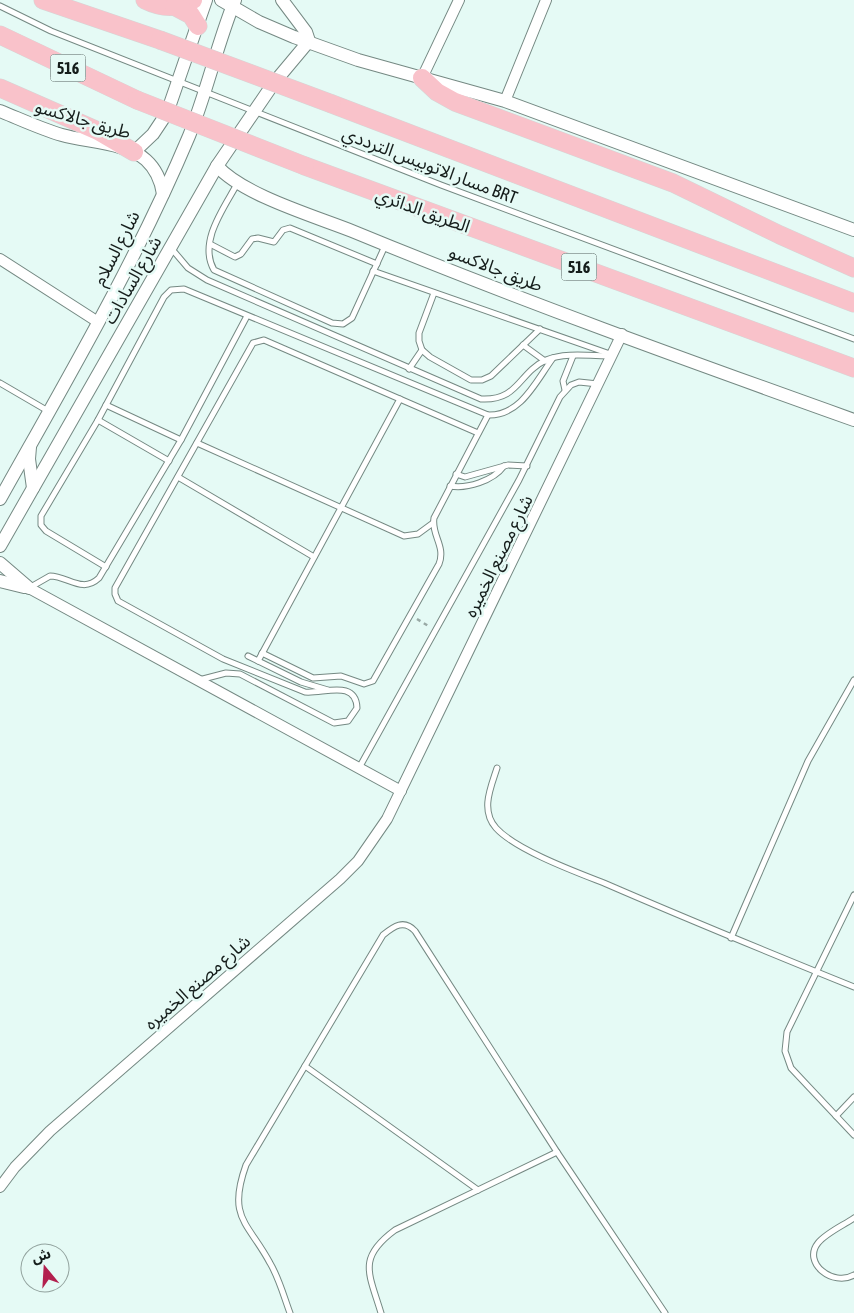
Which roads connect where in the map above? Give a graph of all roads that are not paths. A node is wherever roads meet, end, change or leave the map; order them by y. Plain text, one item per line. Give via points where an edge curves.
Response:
1 (44, 0) edge
2 (145, 0) edge
3 (193, 0) edge
4 (206, 0) edge
5 (221, 0) edge
6 (282, 0) edge
7 (459, 0) edge
8 (546, 0) edge
9 (234, 4) edge
10 (0, 6) edge
11 (174, 6) junction
12 (198, 26) junction
13 (0, 35) edge
14 (309, 41) junction
15 (422, 78) junction
16 (0, 88) edge
17 (505, 101) junction
18 (0, 111) edge
19 (134, 152) junction
20 (217, 166) junction
21 (237, 184) junction
22 (163, 194) junction
23 (854, 230) edge
24 (210, 244) junction
25 (385, 245) junction
26 (170, 248) junction
27 (0, 259) edge
28 (377, 264) junction
29 (854, 268) edge
30 (373, 271) junction
31 (434, 293) junction
32 (854, 303) edge
33 (247, 316) junction
34 (98, 322) junction
35 (540, 329) junction
36 (622, 334) junction
37 (854, 339) edge
38 (523, 345) junction
39 (422, 350) junction
40 (573, 356) junction
41 (613, 356) junction
42 (553, 358) junction
43 (544, 361) junction
44 (854, 368) edge
45 (409, 369) junction
46 (0, 383) edge
47 (599, 384) junction
48 (565, 390) junction
49 (400, 399) junction
50 (106, 405) junction
51 (49, 411) junction
52 (488, 415) junction
53 (98, 420) junction
54 (854, 420) edge
55 (478, 433) junction
56 (181, 440) junction
57 (197, 443) junction
58 (31, 444) junction
59 (169, 461) junction
60 (504, 466) junction
61 (526, 466) junction
62 (456, 474) junction
63 (178, 476) junction
64 (450, 486) junction
65 (33, 488) junction
66 (0, 500) edge
67 (341, 506) junction
68 (433, 523) junction
69 (0, 546) edge
70 (314, 557) junction
71 (0, 563) edge
72 (106, 567) junction
73 (0, 581) edge
74 (28, 588) junction
75 (262, 653) junction
76 (248, 656) dead end
77 (258, 661) junction
78 (289, 677) junction
79 (198, 680) junction
80 (854, 680) edge
81 (285, 684) junction
82 (331, 690) junction
83 (852, 691) edge
84 (358, 768) junction
85 (498, 768) dead end
86 (401, 790) junction
87 (854, 895) edge
88 (731, 938) junction
89 (818, 972) junction
90 (854, 987) edge
91 (305, 1066) junction
92 (854, 1097) edge
93 (836, 1116) junction
94 (854, 1135) edge
95 (557, 1152) junction
96 (0, 1187) edge
97 (478, 1190) junction
98 (854, 1218) edge
99 (854, 1275) edge
100 (290, 1313) edge
101 (381, 1313) edge
102 (665, 1313) edge

1 - 32 highway, bridge via 332,104
2 - 11 highway
3 - 11 highway
4 - 12 street
5 - 9 street
6 - 14 street
7 - 15 street
8 - 17 street
9 - 14 street via 259,22
9 - 22 street, شارع السلام via 205,94
10 - 37 lane, مسار الاتوبيس الترددي BRT via 51,31 423,177
11 - 12 highway via 191,15
12 - 19 street via 167,113 153,134
13 - 44 highway, الطريق الدائري / 516, bridge via 137,100 305,166
14 - 15 street via 358,60
14 - 20 street, شارع السادات via 273,84
15 - 17 street
15 - 29 highway via 455,102 673,183
16 - 19 highway via 98,131
17 - 23 street
18 - 19 street, طريق جالاكسو via 59,134
19 - 22 street, طريق جالاكسو via 155,170
20 - 21 street, طريق جالاكسو
20 - 26 street, شارع السادات
21 - 24 lane via 214,226
21 - 25 street, طريق جالاكسو
22 - 34 street, شارع السلام
24 - 28 lane via 237,257 254,238 274,242 283,230 290,228
24 - 30 lane via 210,265 218,274 337,324 352,318
25 - 28 lane
25 - 36 street, طريق جالاكسو
26 - 45 lane via 188,268 207,280
26 - 65 street, شارع السادات
27 - 34 street
28 - 30 lane
30 - 31 lane
31 - 35 lane
31 - 39 lane via 419,333
33 - 50 lane via 184,289 171,290 164,297
33 - 52 lane
33 - 56 lane
34 - 51 street, شارع السلام
35 - 38 lane
35 - 41 lane
36 - 41 street, شارع مصنع الخميره
36 - 54 street, طريق جالاكسو
38 - 39 lane via 491,376 477,381 430,358
38 - 43 lane
39 - 45 lane
40 - 41 lane
40 - 42 lane
40 - 48 lane via 563,380
41 - 47 street, شارع مصنع الخميره
42 - 43 lane
42 - 52 lane via 518,406 506,413
43 - 45 lane via 511,393 488,400
46 - 51 lane
47 - 48 lane via 579,382
47 - 86 street, شارع مصنع الخميره
48 - 61 lane
49 - 55 lane
49 - 57 lane via 264,340 257,340 250,347
49 - 67 lane
50 - 53 lane
50 - 56 lane
51 - 58 street, شارع السلام
52 - 55 lane
53 - 59 lane
53 - 72 lane via 42,513 40,522 46,531
55 - 62 lane
56 - 59 lane
57 - 63 lane
57 - 67 lane
58 - 65 street via 29,459
58 - 66 street, شارع السلام
59 - 72 lane
60 - 61 lane
60 - 62 lane via 470,476
60 - 64 lane via 487,479
61 - 84 lane
62 - 64 lane
63 - 70 lane
63 - 81 lane via 115,588 116,598 223,659
64 - 68 lane
65 - 69 street, شارع السادات
67 - 68 lane via 404,536 418,534
67 - 70 lane
68 - 75 lane via 442,548 441,559 376,679 367,684 341,676 314,678
70 - 75 lane
71 - 74 street
72 - 74 lane via 99,578 86,586 50,576
73 - 74 street
74 - 79 street
75 - 77 lane
76 - 77 lane
77 - 78 lane
78 - 81 lane
78 - 82 lane
79 - 82 lane via 226,673 240,674 334,723 348,721 357,708 355,698 343,689
79 - 84 street
80 - 83 lane
81 - 82 lane via 305,692
83 - 88 lane via 827,724 808,761
84 - 86 street
85 - 88 lane via 489,792 487,812 502,833 546,858
86 - 96 street, شارع مصنع الخميره via 374,841 340,879 86,1098 22,1160
87 - 89 lane
88 - 89 lane
89 - 90 lane
89 - 93 lane via 787,1032 785,1051 791,1068
91 - 95 lane via 383,935 398,924 406,924 416,931
91 - 97 lane
91 - 100 lane via 246,1165 238,1200 248,1230 271,1264
92 - 93 lane
93 - 94 lane
95 - 97 lane
95 - 102 lane
97 - 101 lane via 395,1230 378,1243 370,1257 369,1274
98 - 99 lane via 818,1242 814,1253 816,1263 827,1276 838,1280

